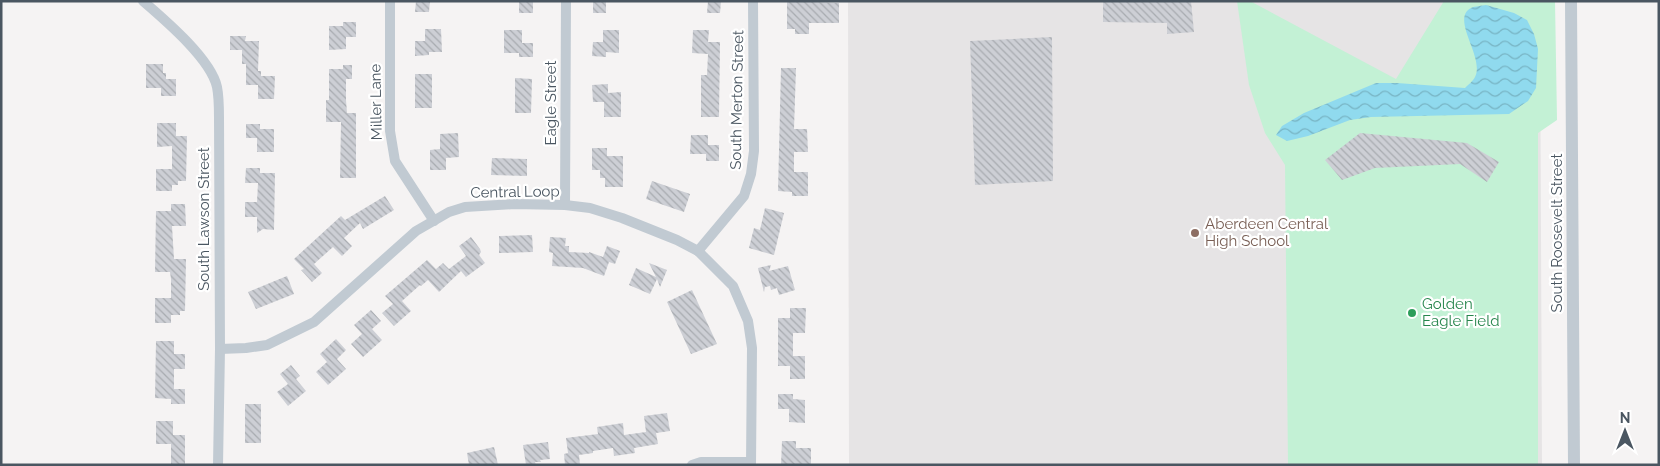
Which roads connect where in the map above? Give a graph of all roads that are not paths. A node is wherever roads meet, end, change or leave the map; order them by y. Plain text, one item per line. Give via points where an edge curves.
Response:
1 (143, 1) edge
2 (390, 1) edge
3 (566, 1) edge
4 (753, 1) edge
5 (1571, 1) edge
6 (565, 205) junction
7 (434, 220) junction
8 (698, 251) junction
9 (220, 349) junction
10 (751, 464) edge
11 (218, 465) edge
12 (692, 465) edge
13 (1574, 465) edge

1 - 9 street, South Lawson Street via 202,59 217,85
2 - 7 street, Miller Lane via 392,149 395,161
3 - 6 street, Eagle Street
4 - 8 street, South Merton Street via 754,151 751,174 744,196
5 - 13 street, South Roosevelt Street
6 - 7 street, Central Loop via 465,207
6 - 8 street, Central Loop via 590,208 622,218
7 - 9 street, Central Loop via 398,245 314,322 267,345
8 - 10 street via 733,286 748,321 752,348
9 - 11 street, South Lawson Street
10 - 12 street via 701,462

